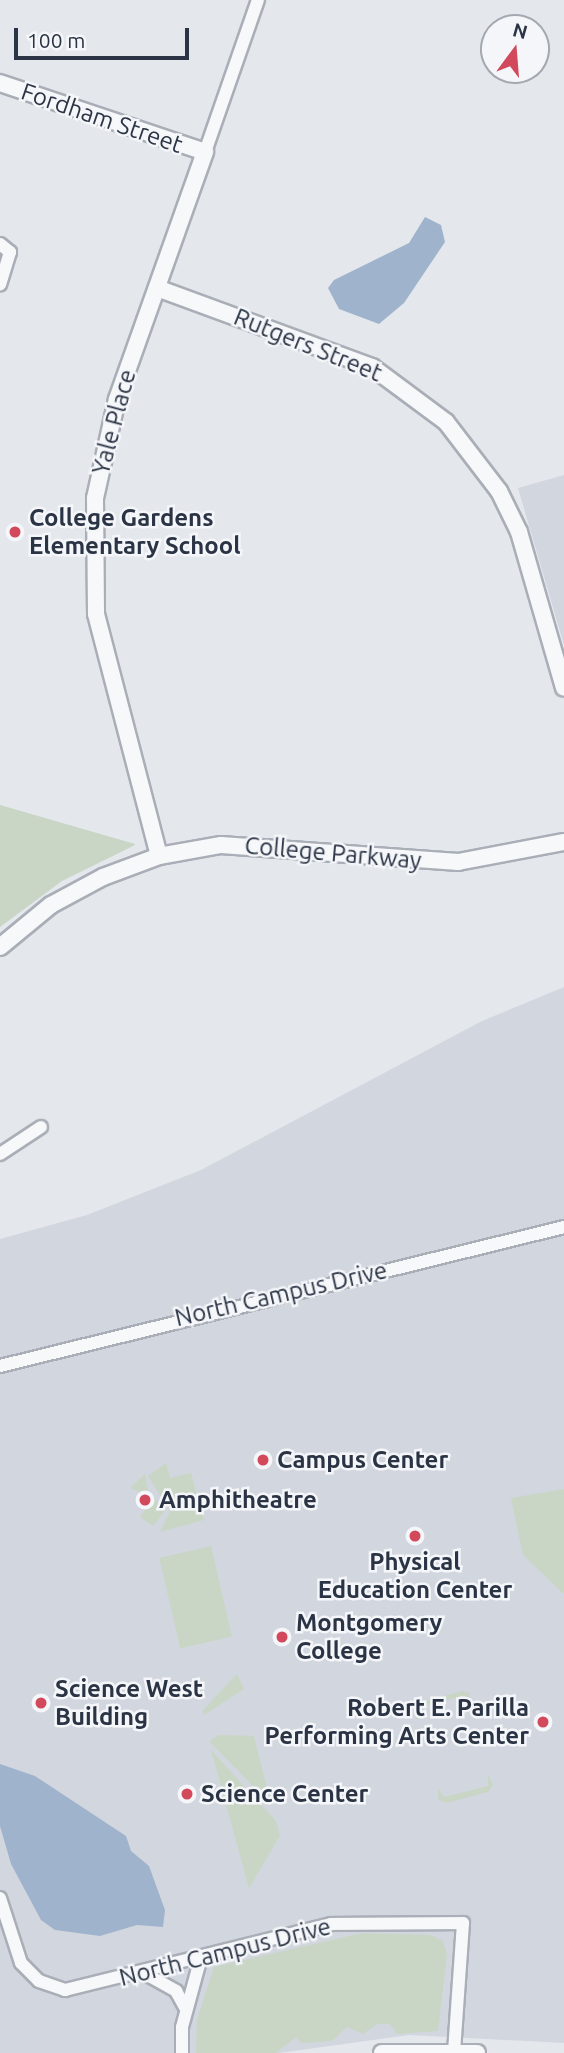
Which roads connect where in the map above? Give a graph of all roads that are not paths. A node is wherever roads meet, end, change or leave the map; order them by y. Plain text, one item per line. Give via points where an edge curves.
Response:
1 (258, 0) edge
2 (0, 83) edge
3 (205, 152) junction
4 (0, 244) edge
5 (0, 285) edge
6 (157, 288) junction
7 (564, 688) edge
8 (564, 842) edge
9 (159, 856) junction
10 (0, 947) edge
11 (41, 1127) dead end
12 (0, 1154) edge
13 (564, 1227) edge
14 (0, 1366) edge
15 (0, 1898) edge
16 (201, 1957) junction
17 (144, 1973) junction
18 (186, 2009) junction
19 (453, 2051) edge
20 (182, 2053) edge
21 (383, 2053) edge
22 (477, 2053) edge

1 - 3 street, Yale Place
2 - 3 street, Fordham Street
3 - 6 street, Yale Place
4 - 5 street via 10,252
6 - 7 street, Rutgers Street via 372,367 446,422 499,491 519,532
6 - 9 street, Yale Place via 103,447 92,558 105,662
8 - 9 street, College Parkway via 458,862 289,845 221,845
9 - 10 street, College Parkway via 51,905
11 - 12 street
13 - 14 street, North Campus Drive
15 - 17 street, North Campus Drive via 15,1950 39,1981 80,1989
16 - 17 street, North Campus Drive
16 - 18 street
16 - 19 street, North Campus Drive via 331,1924 463,1923
17 - 18 street via 176,1991
18 - 20 street
19 - 21 street
19 - 22 street

